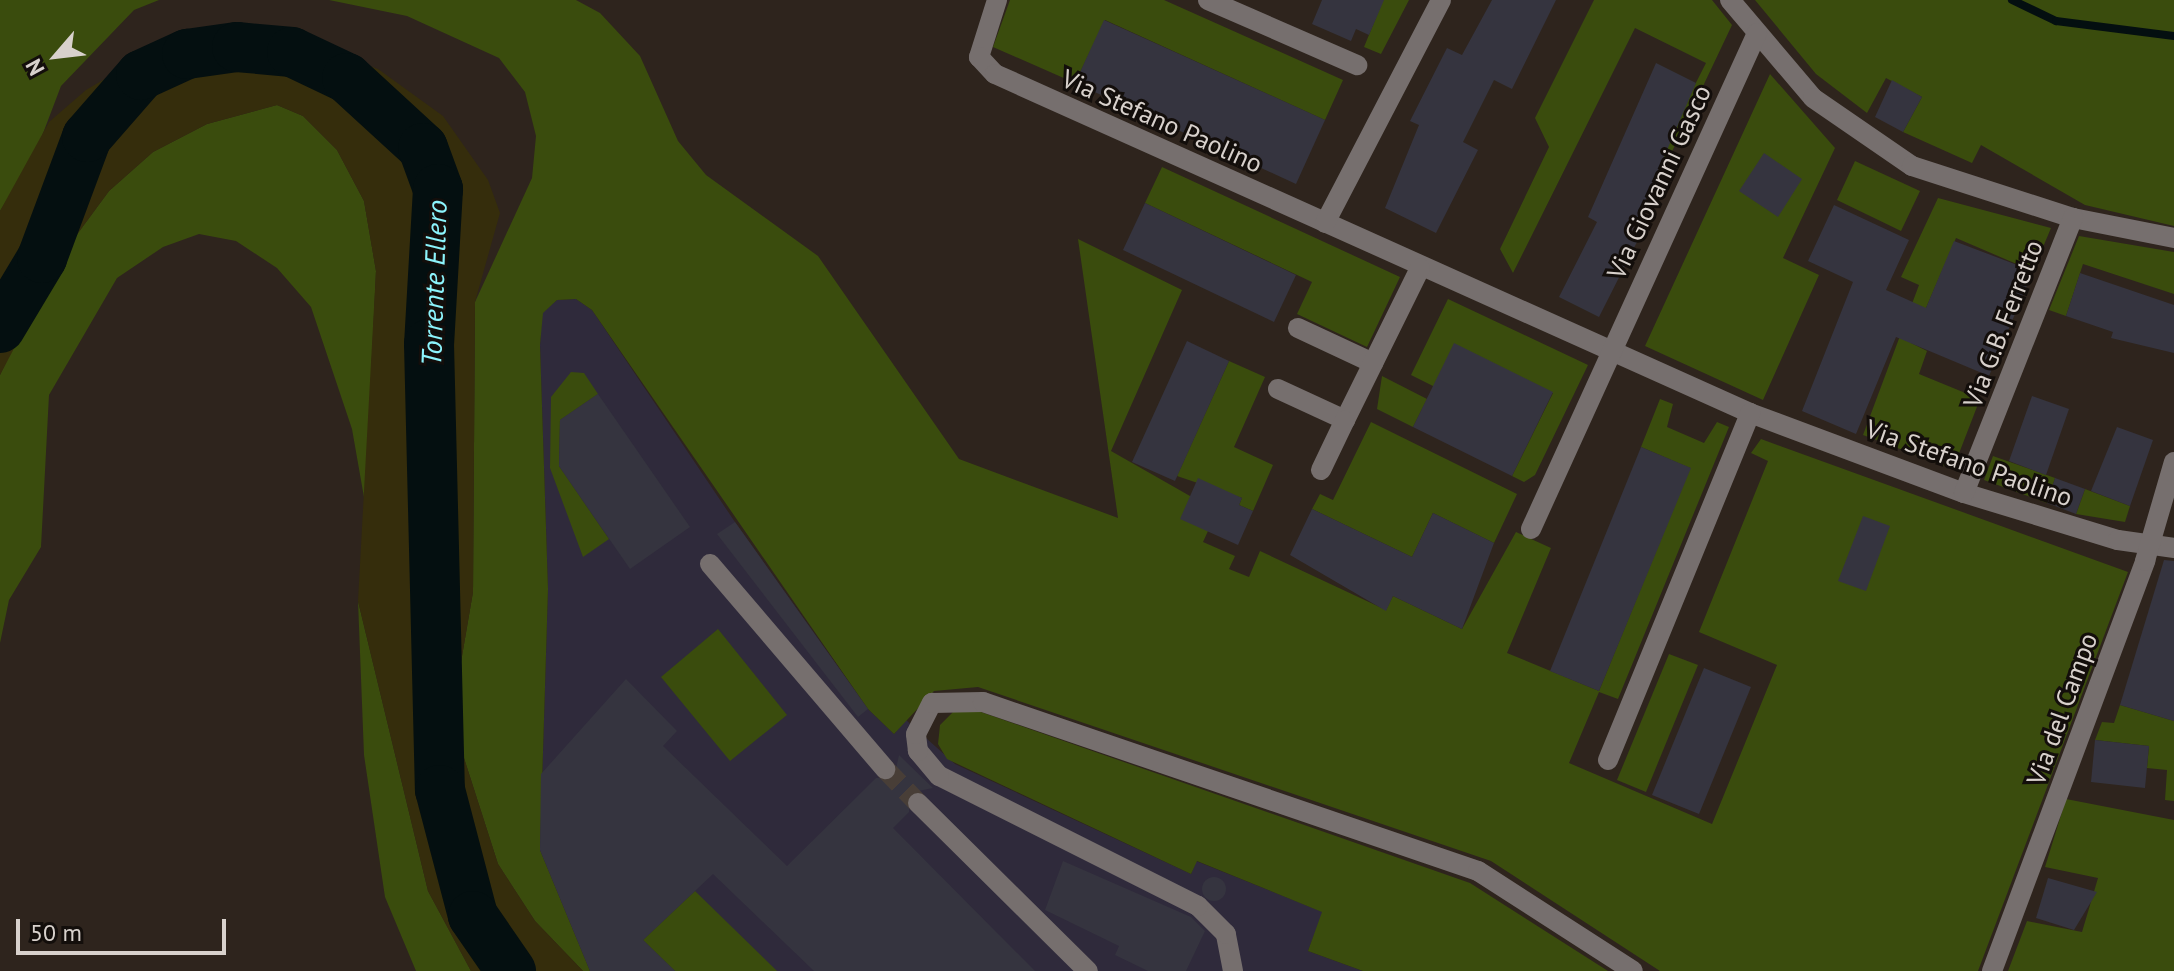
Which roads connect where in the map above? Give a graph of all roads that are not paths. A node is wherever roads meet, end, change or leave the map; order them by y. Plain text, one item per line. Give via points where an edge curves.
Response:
1 (997, 0) edge
2 (1208, 0) edge
3 (1441, 0) edge
4 (1730, 0) edge
5 (1757, 33) junction
6 (1357, 65) dead end
7 (2073, 218) junction
8 (1325, 223) junction
9 (2174, 238) edge
10 (1420, 268) junction
11 (1298, 328) dead end
12 (1609, 354) junction
13 (1373, 363) junction
14 (1278, 389) dead end
15 (1750, 413) junction
16 (1345, 420) junction
17 (2174, 462) edge
18 (1321, 470) dead end
19 (1964, 493) junction
20 (1531, 529) dead end
21 (2151, 541) junction
22 (2174, 548) edge
23 (710, 564) dead end
24 (1608, 760) dead end
25 (885, 769) tunnel mouth
26 (918, 803) tunnel mouth
27 (1088, 971) edge
28 (1233, 971) edge
29 (1633, 971) edge
30 (1992, 971) edge

1 - 8 street, Via Stefano Paolino via 981,62
2 - 6 street
3 - 8 street
4 - 5 street
5 - 7 street via 1813,98 1883,149 1935,176
5 - 12 street, Via Giovanni Gasco
7 - 9 street
7 - 19 street, Via G.B. Ferretto
8 - 10 street, Via Stefano Paolino
10 - 12 street, Via Stefano Paolino
10 - 13 street
11 - 13 street
12 - 15 street, Via Stefano Paolino
12 - 20 street
13 - 16 street
14 - 16 street
15 - 19 street, Via Stefano Paolino
15 - 24 street
16 - 18 street
17 - 21 street, Via del Campo
19 - 21 street, Via Stefano Paolino via 2118,540
21 - 22 street, Via Stefano Paolino
21 - 30 street, Via del Campo
23 - 25 street
26 - 27 street
28 - 29 street via 1226,934 1198,906 939,776 918,751 916,734 932,703 983,702 1478,871

